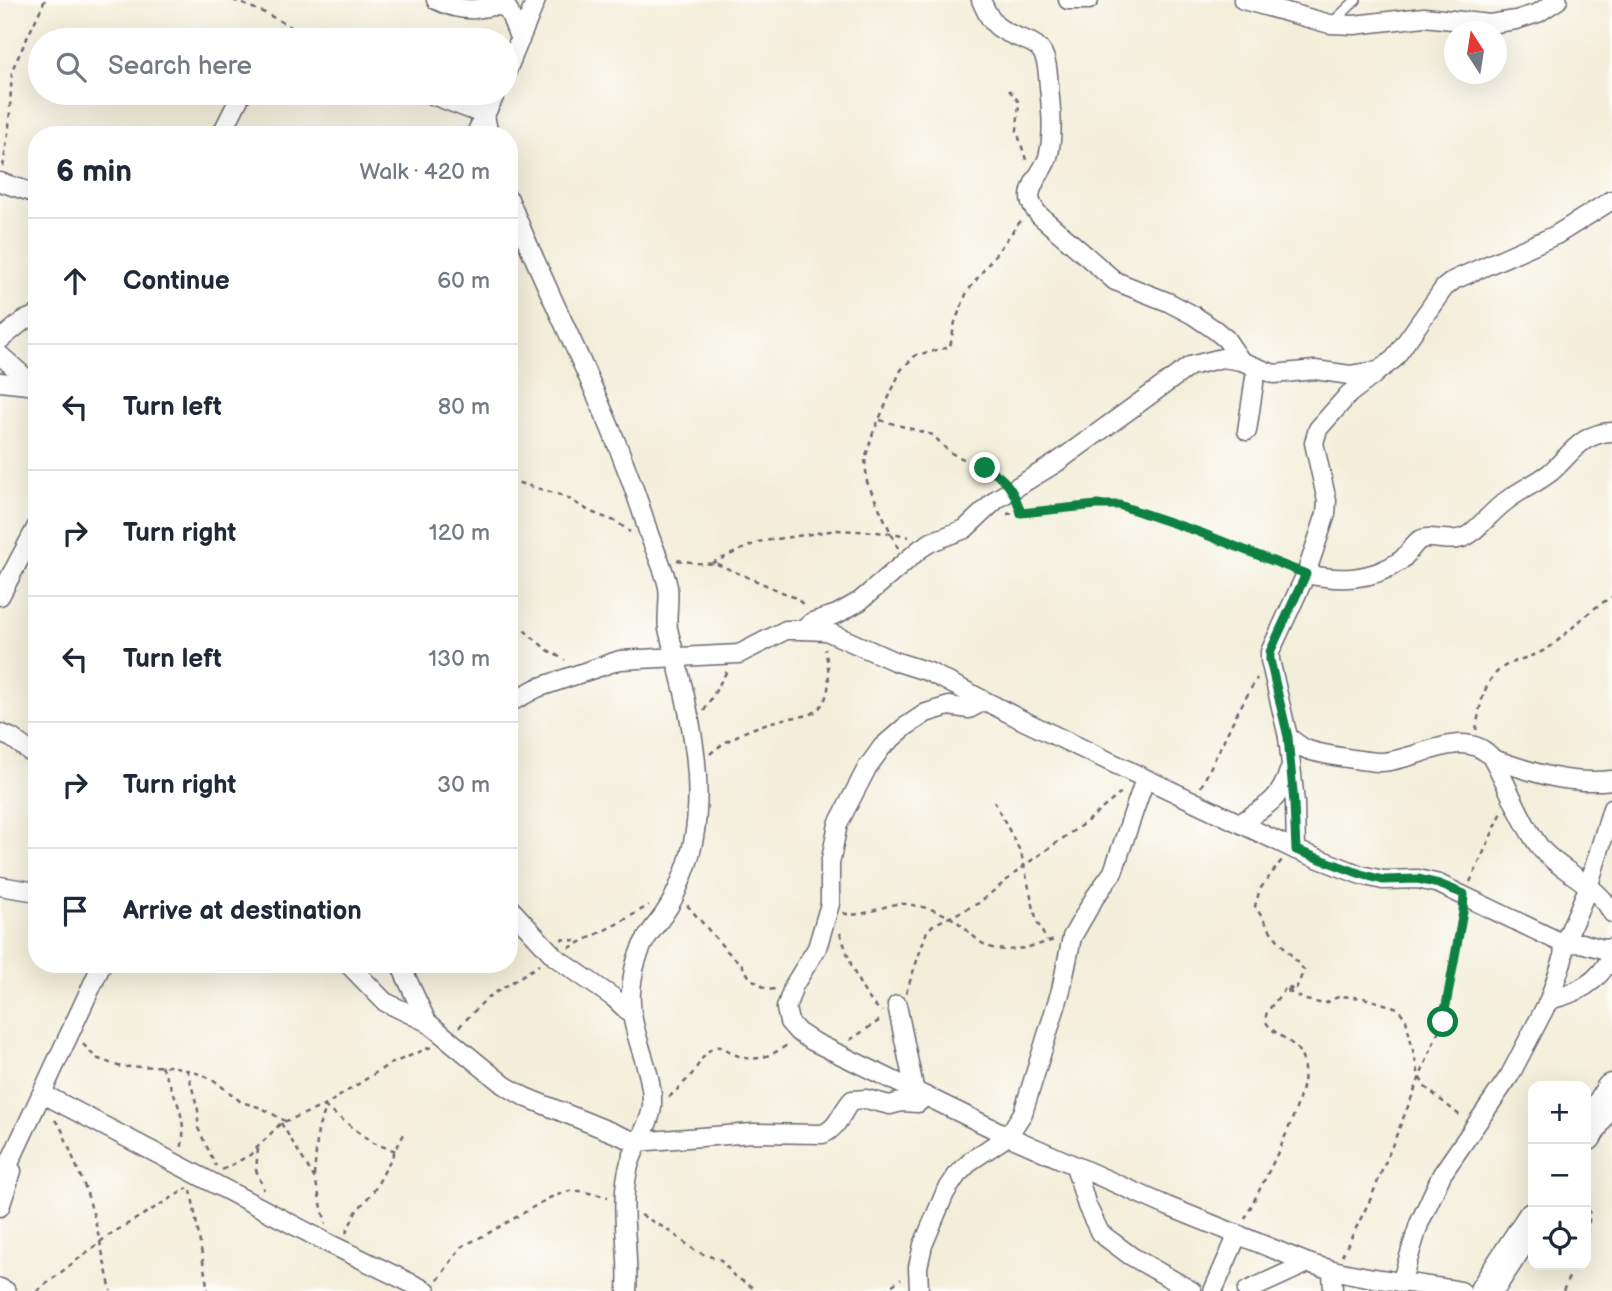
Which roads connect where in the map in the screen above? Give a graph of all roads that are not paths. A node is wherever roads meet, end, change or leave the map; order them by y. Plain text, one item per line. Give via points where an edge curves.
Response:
1 (436, 0) edge
2 (536, 0) edge
3 (981, 0) edge
4 (1068, 0) edge
5 (1089, 0) edge
6 (1243, 0) edge
7 (1356, 0) edge
8 (1558, 0) edge
9 (510, 4) edge
10 (1331, 24) junction
11 (517, 28) edge
12 (518, 33) edge
13 (520, 40) junction
14 (518, 45) edge
15 (236, 105) edge
16 (457, 105) edge
17 (490, 105) edge
18 (485, 116) junction
19 (226, 126) edge
20 (480, 126) edge
21 (487, 126) edge
22 (1, 177) edge
23 (28, 190) edge
24 (1612, 200) edge
25 (518, 220) edge
26 (28, 318) edge
27 (0, 340) edge
28 (0, 355) edge
29 (1241, 362) junction
30 (1262, 370) junction
31 (1378, 372) junction
32 (28, 379) edge
33 (0, 383) edge
34 (28, 385) edge
35 (1247, 431) dead end
36 (1612, 432) edge
37 (28, 543) edge
38 (1306, 574) junction
39 (0, 596) edge
40 (803, 630) junction
41 (675, 657) junction
42 (518, 698) edge
43 (984, 701) junction
44 (0, 733) edge
45 (1288, 737) junction
46 (28, 750) edge
47 (1311, 751) junction
48 (1493, 759) junction
49 (1290, 768) junction
50 (1144, 779) junction
51 (1612, 780) edge
52 (1612, 808) edge
53 (1241, 822) junction
54 (1296, 850) junction
55 (0, 886) edge
56 (1588, 888) junction
57 (28, 891) edge
58 (1612, 914) edge
59 (518, 917) edge
60 (1564, 944) junction
61 (1612, 948) edge
62 (1612, 955) edge
63 (98, 973) edge
64 (357, 973) edge
65 (404, 973) edge
66 (1549, 1000) junction
67 (897, 1005) road end
68 (631, 1014) junction
69 (427, 1022) junction
70 (1612, 1090) edge
71 (920, 1094) junction
72 (41, 1098) junction
73 (1591, 1126) edge
74 (1008, 1136) junction
75 (636, 1142) junction
76 (14, 1154) junction
77 (1075, 1166) junction
78 (0, 1183) edge
79 (0, 1207) edge
80 (1528, 1227) edge
81 (1238, 1234) junction
82 (1302, 1266) junction
83 (1332, 1271) junction
84 (1401, 1283) junction
85 (0, 1287) edge
86 (6, 1291) edge
87 (427, 1291) edge
88 (627, 1291) edge
89 (919, 1291) edge
90 (1192, 1291) edge
91 (1213, 1291) edge
92 (1247, 1291) edge
93 (1284, 1291) edge
94 (1333, 1291) edge
95 (1461, 1291) edge
96 (1486, 1291) edge

1 - 9 street via 474,9
2 - 13 street
3 - 29 street via 1000,29 1040,47 1046,58 1050,141 1030,197 1039,215 1103,273 1193,315 1226,339
4 - 5 street
6 - 10 street
7 - 10 lane
8 - 10 street via 1538,13 1490,24 1424,17
9 - 11 street
12 - 13 street
13 - 14 street
15 - 19 street
16 - 18 street
17 - 18 street
18 - 20 street
18 - 21 street
22 - 23 street
24 - 31 street via 1556,235 1454,279 1394,359
25 - 41 street via 634,489 668,587 667,621
26 - 27 street
28 - 32 street
29 - 30 street
29 - 40 street via 1222,358 1190,366 1056,463 1010,490 965,529 931,542 860,601
30 - 31 street via 1274,374
30 - 35 street via 1255,377
31 - 38 street via 1349,394 1318,429 1314,443 1326,514
33 - 34 street
36 - 38 street via 1588,437 1551,472 1501,504 1465,537 1418,541 1399,561 1358,578
37 - 39 street
38 - 45 street via 1270,652
40 - 41 street via 786,630 747,651
40 - 43 street via 826,631 929,671
41 - 42 street via 620,660
41 - 68 street via 699,786 697,829 667,911 640,948
43 - 50 street
43 - 71 street via 969,709 938,708 905,727 867,768 838,824 828,911 817,948 786,1008 789,1022 798,1032
44 - 46 street
45 - 47 street
45 - 49 street
47 - 48 street via 1382,762 1474,744
47 - 49 street
48 - 51 street via 1541,776
48 - 56 street via 1542,849
49 - 53 street via 1275,800
49 - 54 street
50 - 53 street
50 - 74 street via 1112,872 1072,937 1029,1096
52 - 56 street
53 - 54 street
54 - 60 street via 1383,880 1439,884
55 - 57 street
56 - 58 street via 1602,898
56 - 60 street
59 - 68 street via 555,957
60 - 61 street
60 - 66 street
62 - 66 street via 1586,987
63 - 72 street
64 - 69 street via 385,1002
65 - 69 street
66 - 84 street via 1510,1074 1442,1174
67 - 71 street
68 - 75 street via 652,1096 651,1113
69 - 75 street via 504,1085
70 - 73 highway
71 - 74 street
71 - 75 street via 918,1102 890,1105 852,1100 838,1123 823,1134 753,1133
72 - 76 street
72 - 87 street
74 - 77 street
74 - 89 street via 972,1160 945,1192 922,1245
75 - 88 street via 624,1202
76 - 78 street
76 - 79 street
77 - 81 street
77 - 90 street via 1100,1233
80 - 96 highway
81 - 82 street
81 - 91 street
82 - 83 street
82 - 92 street
82 - 93 street
83 - 84 street
83 - 94 street
84 - 95 street
85 - 86 street

